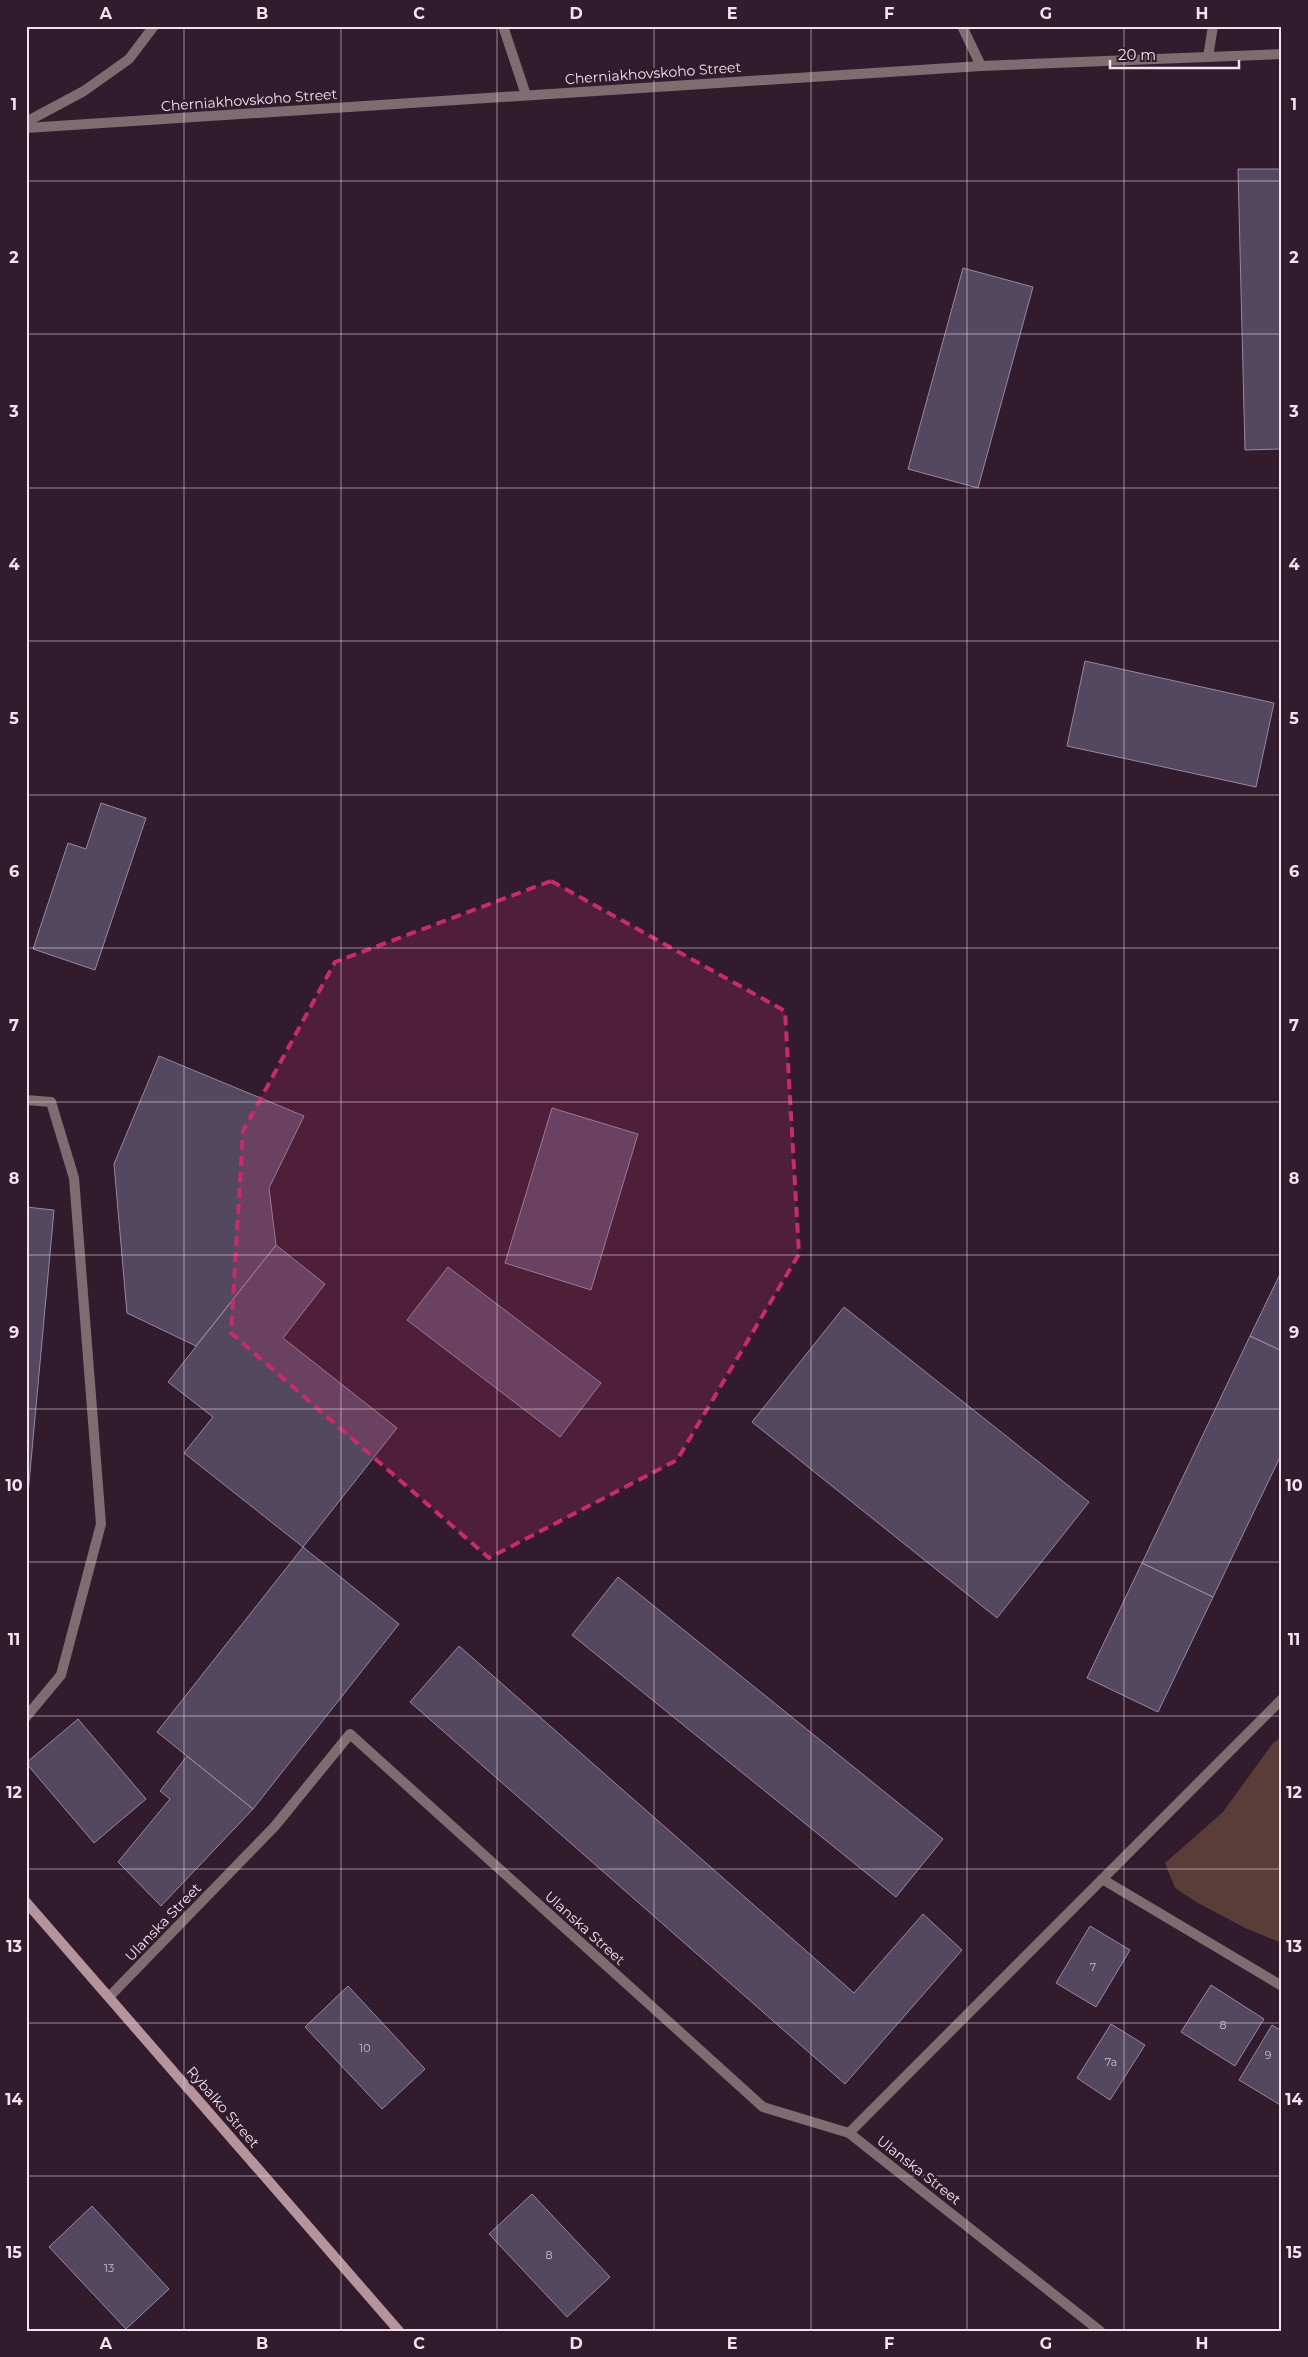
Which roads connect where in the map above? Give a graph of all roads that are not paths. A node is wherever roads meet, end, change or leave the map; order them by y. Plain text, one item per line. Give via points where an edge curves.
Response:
1 (154, 26) edge
2 (503, 26) edge
3 (962, 26) edge
4 (1213, 26) edge
5 (1282, 54) edge
6 (1208, 57) junction
7 (981, 66) junction
8 (526, 95) junction
9 (26, 122) edge
10 (26, 128) edge
11 (26, 1100) edge
12 (1282, 1699) edge
13 (26, 1717) edge
14 (1102, 1879) junction
15 (26, 1902) edge
16 (1282, 1986) edge
17 (109, 1997) junction
18 (849, 2133) junction
19 (399, 2331) edge
20 (1100, 2331) edge

1 - 9 street via 129,59 84,91
2 - 8 street
3 - 7 street
4 - 6 street
5 - 6 street, Cherniakhovskoho Street
6 - 7 street, Cherniakhovskoho Street
7 - 8 street, Cherniakhovskoho Street
8 - 10 street, Cherniakhovskoho Street
11 - 13 street via 52,1102 74,1178 101,1524 62,1675
12 - 14 street
14 - 16 street
14 - 18 street
15 - 17 street, Rybalko Street
17 - 18 street, Ulanska Street via 275,1826 350,1734 763,2107
17 - 19 street, Rybalko Street
18 - 20 street, Ulanska Street

